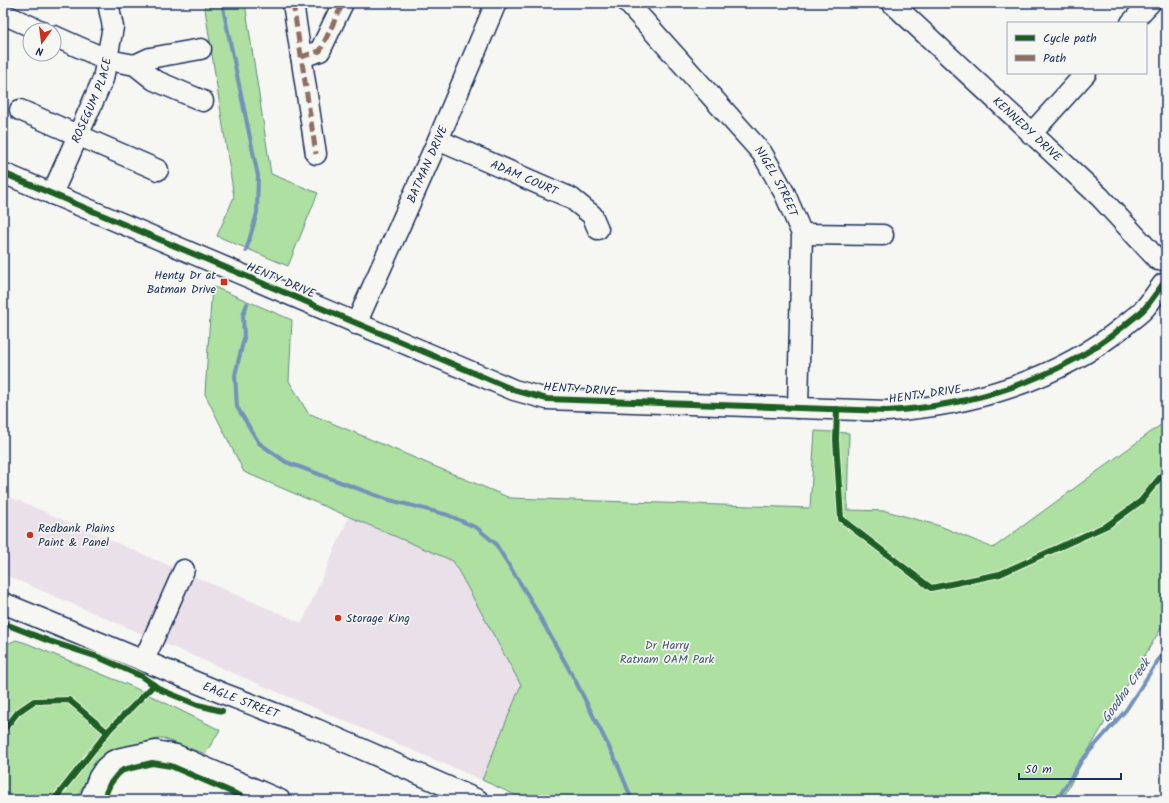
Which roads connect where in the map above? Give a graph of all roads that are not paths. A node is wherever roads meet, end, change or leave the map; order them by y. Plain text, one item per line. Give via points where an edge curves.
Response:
1 (108, 3) edge
2 (293, 3) edge
3 (343, 3) edge
4 (496, 3) edge
5 (628, 3) edge
6 (892, 3) edge
7 (1150, 3) edge
8 (3, 14) edge
9 (22, 22) edge
10 (1133, 22) edge
11 (62, 40) edge
12 (201, 49) dead end
13 (301, 57) junction
14 (108, 60) junction
15 (135, 65) junction
16 (1085, 74) edge
17 (203, 101) dead end
18 (20, 110) dead end
19 (1031, 134) junction
20 (78, 135) junction
21 (438, 140) junction
22 (316, 154) dead end
23 (158, 170) dead end
24 (3, 173) edge
25 (52, 194) junction
26 (598, 229) dead end
27 (802, 234) junction
28 (882, 235) dead end
29 (1162, 257) edge
30 (1165, 285) edge
31 (356, 324) junction
32 (798, 408) junction
33 (184, 570) dead end
34 (4, 604) edge
35 (144, 660) junction
36 (90, 800) edge
37 (280, 800) edge
38 (478, 800) edge

1 - 14 street, ROSEGUM PLACE via 113,27
2 - 13 street
3 - 13 street via 320,52
4 - 21 street, BATMAN DRIVE
5 - 27 street, NIGEL STREET via 762,153 785,194
6 - 19 street, KENNEDY DRIVE
7 - 10 street
8 - 9 street
11 - 14 street
12 - 15 street via 150,58
13 - 22 street
14 - 15 street
14 - 20 street, ROSEGUM PLACE via 103,79
15 - 17 street via 154,80
16 - 19 street
18 - 20 street
19 - 29 street, KENNEDY DRIVE
20 - 23 street
20 - 25 street, ROSEGUM PLACE
21 - 26 street, ADAM COURT via 571,198 592,215
21 - 31 street, BATMAN DRIVE
24 - 25 street, HENTY DRIVE
25 - 31 street, HENTY DRIVE
27 - 28 street
27 - 32 street, NIGEL STREET
29 - 30 street via 1156,273
30 - 32 street, HENTY DRIVE via 1144,309 1104,342 1029,381 976,398 918,409 887,411
31 - 32 street, HENTY DRIVE via 514,390 547,399
33 - 35 street
34 - 35 street, EAGLE STREET
35 - 38 street, EAGLE STREET via 316,729
36 - 37 street via 99,777 113,761 156,751 176,755

